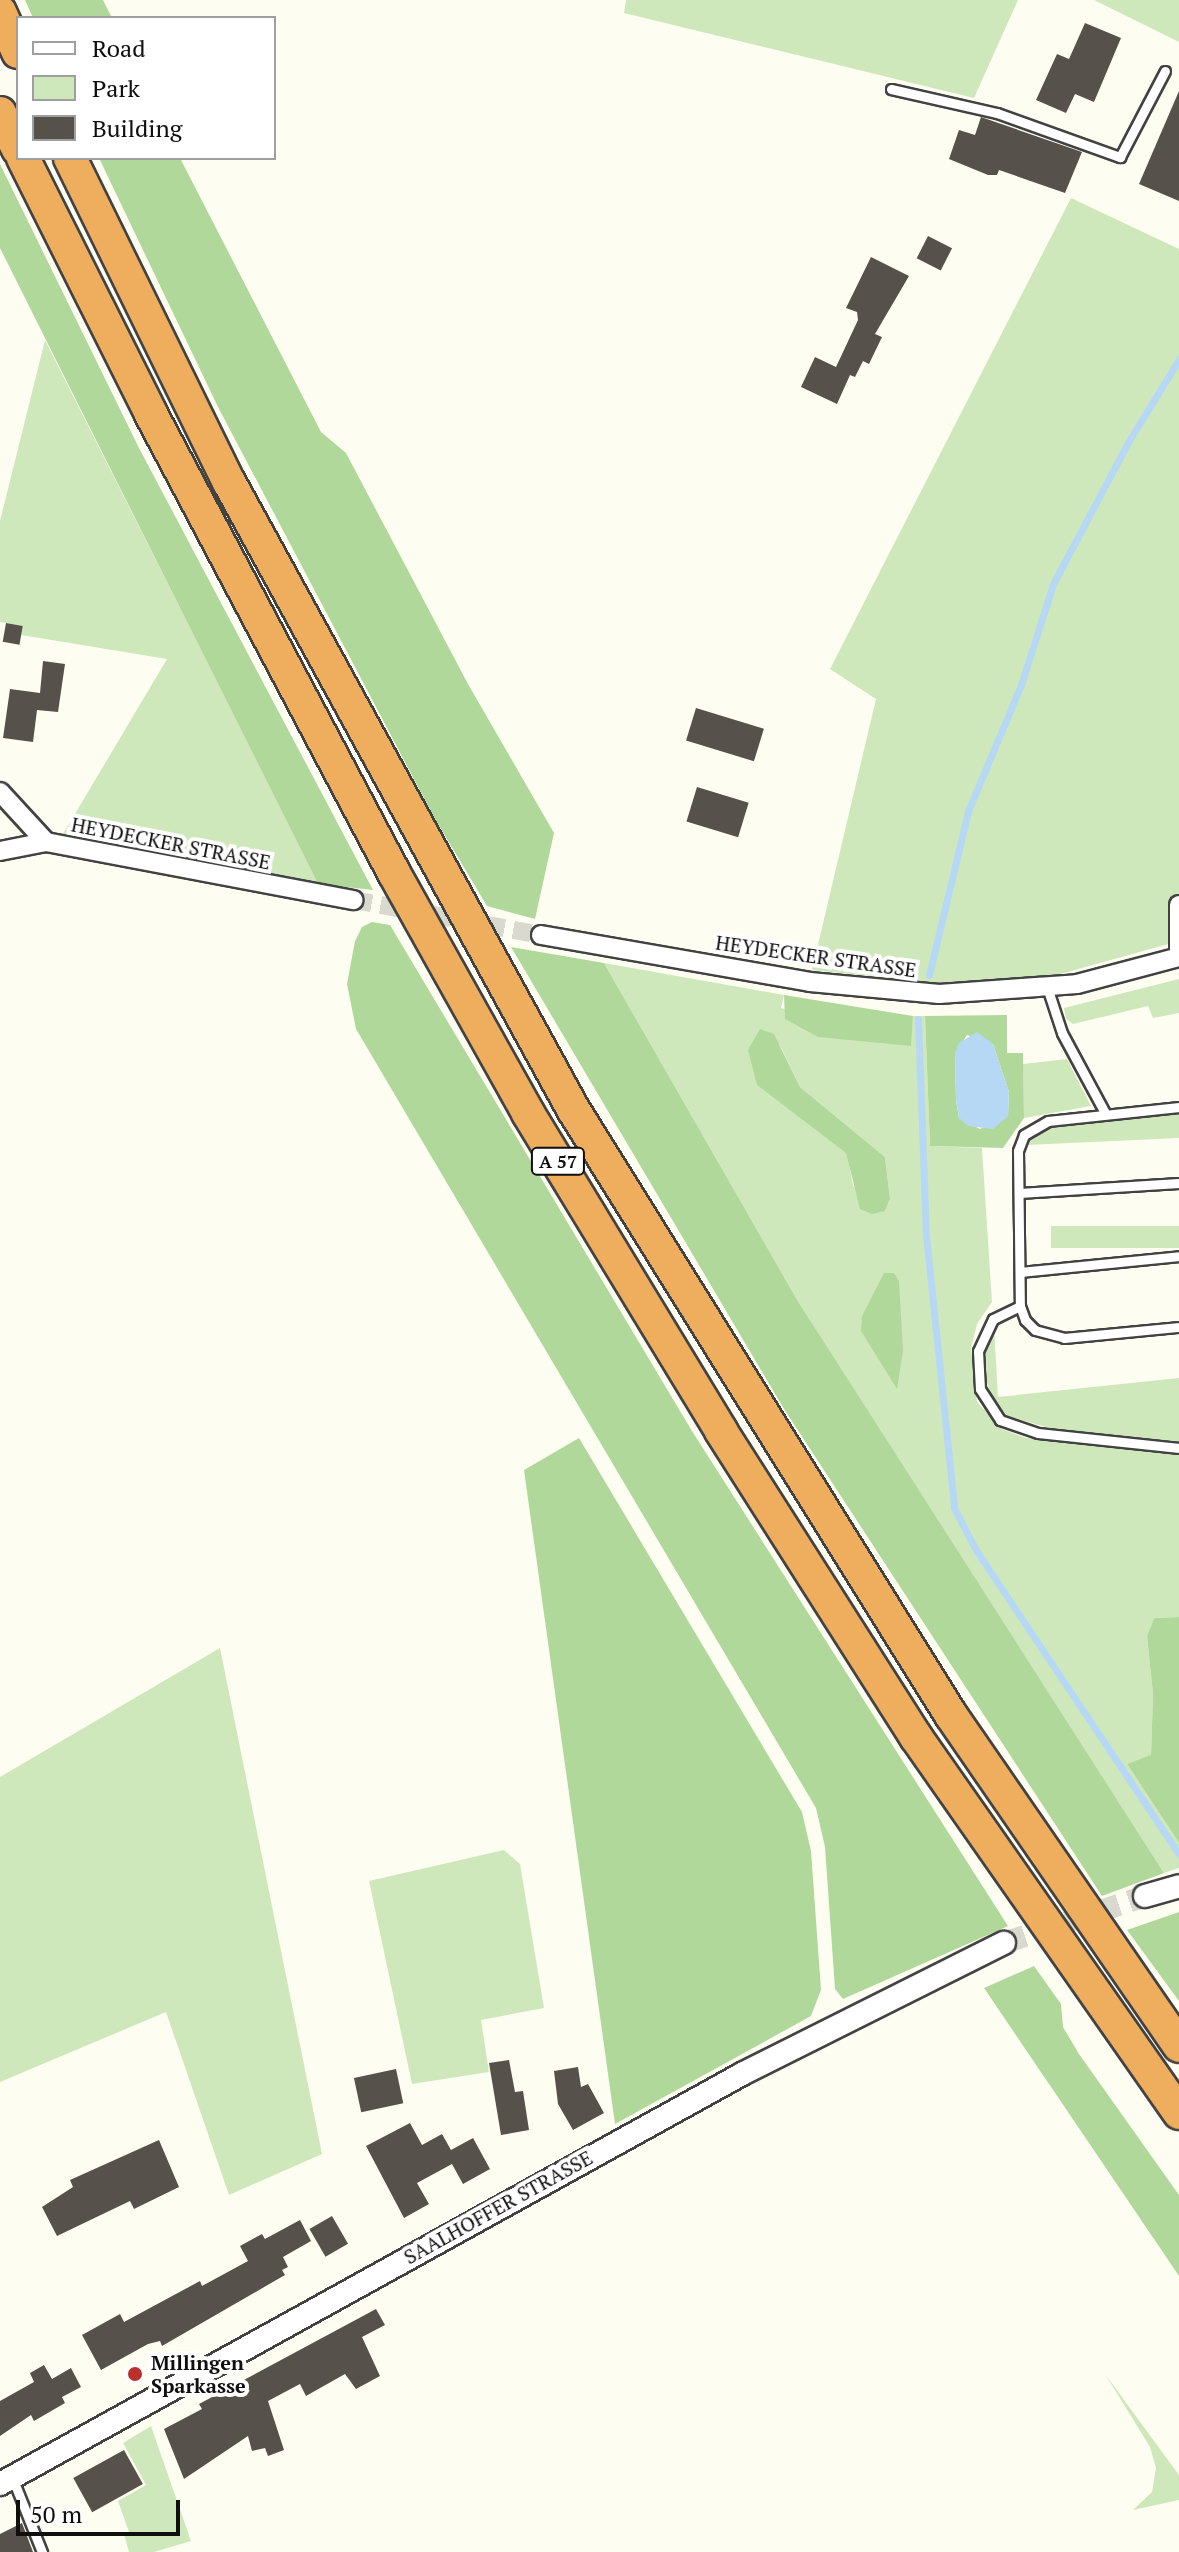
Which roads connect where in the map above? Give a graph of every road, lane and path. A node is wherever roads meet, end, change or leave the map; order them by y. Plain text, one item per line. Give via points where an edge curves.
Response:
1 (0, 12) edge
2 (16, 48) edge
3 (1165, 71) dead end
4 (891, 89) dead end
5 (0, 113) edge
6 (16, 145) edge
7 (24, 160) edge
8 (71, 160) edge
9 (0, 792) edge
10 (46, 842) junction
11 (0, 851) edge
12 (354, 900) tunnel mouth
13 (1179, 905) edge
14 (541, 935) tunnel mouth
15 (1179, 949) edge
16 (1179, 957) edge
17 (1047, 987) junction
18 (1179, 1107) edge
19 (1105, 1113) junction
20 (1179, 1183) edge
21 (1019, 1193) junction
22 (1179, 1256) edge
23 (1020, 1272) junction
24 (1020, 1306) junction
25 (1179, 1327) edge
26 (1179, 1448) edge
27 (1179, 1886) edge
28 (1145, 1896) tunnel mouth
29 (1004, 1943) tunnel mouth
30 (1179, 2046) edge
31 (1179, 2113) edge
32 (6, 2481) edge
33 (42, 2552) edge

1 - 2 highway
3 - 4 lane via 1120,157 997,113
5 - 6 highway
7 - 31 highway, A 57 via 173,456 528,1113 721,1431 916,1737
8 - 30 highway, A 57 via 229,482 573,1109 951,1715
9 - 10 street, HEYDECKER STRASSE
10 - 11 street
10 - 12 street, HEYDECKER STRASSE
13 - 15 street
14 - 17 street, HEYDECKER STRASSE via 869,989 966,994
16 - 17 street, HEYDECKER STRASSE
17 - 19 lane via 1062,1033
18 - 19 lane
19 - 21 lane via 1048,1121 1031,1129 1018,1151
20 - 21 lane
21 - 23 lane
22 - 23 lane
23 - 24 lane
24 - 25 lane via 1035,1330 1064,1338
24 - 26 lane via 993,1319 978,1351 980,1389 1000,1420 1038,1433
27 - 28 street
29 - 32 street, SAALHOFFER STRASSE via 742,2074
32 - 33 lane

